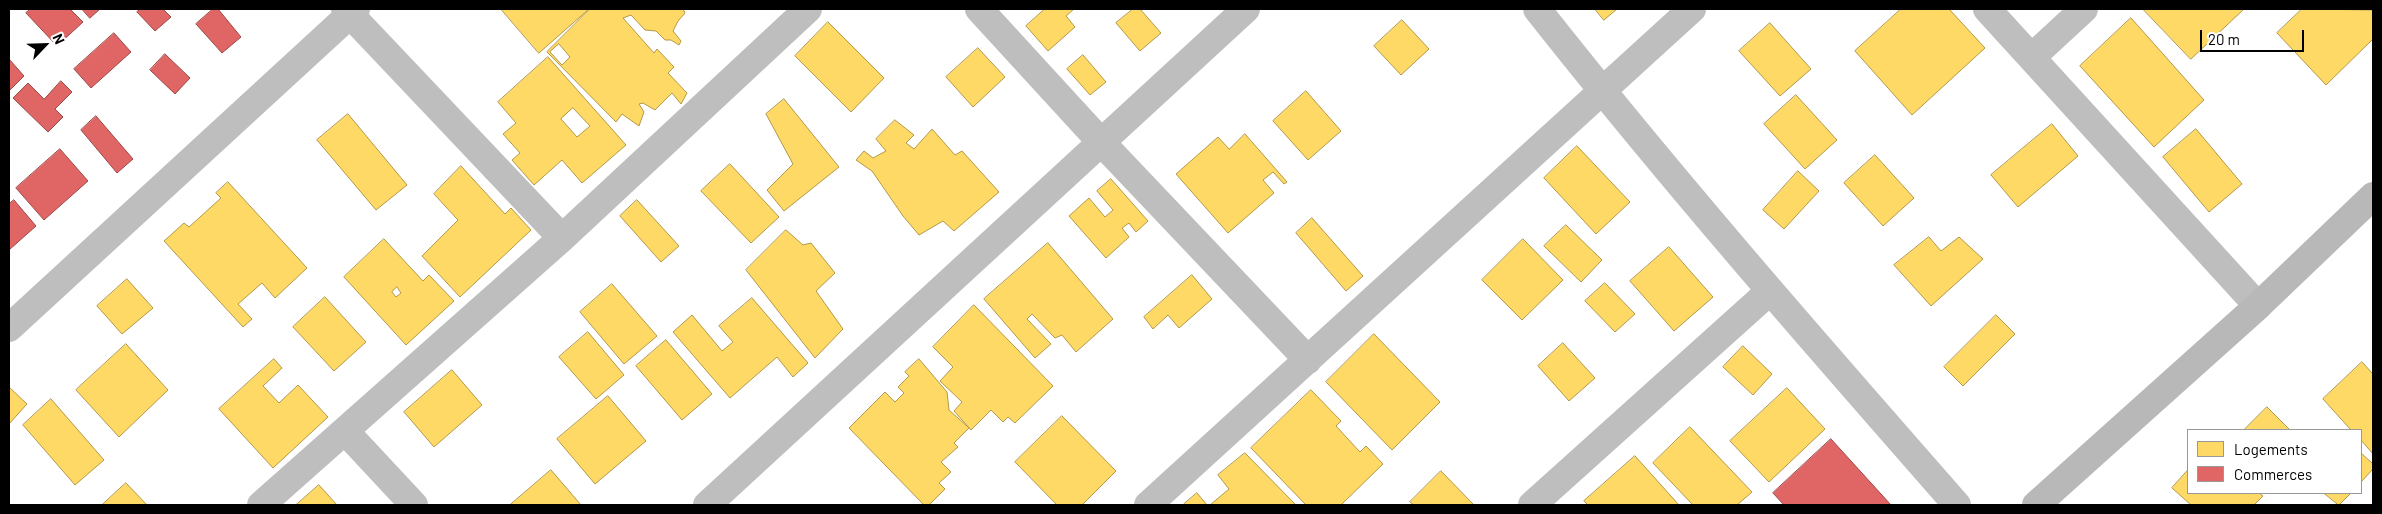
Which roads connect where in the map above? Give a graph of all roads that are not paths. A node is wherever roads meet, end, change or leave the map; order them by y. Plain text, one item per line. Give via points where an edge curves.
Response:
1 (808, 9) edge
2 (979, 9) edge
3 (1246, 9) edge
4 (1537, 9) edge
5 (1692, 9) edge
6 (1987, 9) edge
7 (2084, 9) edge
8 (351, 10) edge
9 (2032, 57) junction
10 (1602, 91) junction
11 (1101, 142) junction
12 (2373, 196) edge
13 (562, 238) junction
14 (1770, 291) junction
15 (2258, 306) junction
16 (9, 328) edge
17 (1308, 360) junction
18 (345, 432) junction
19 (262, 505) edge
20 (414, 505) edge
21 (707, 505) edge
22 (1148, 505) edge
23 (1532, 505) edge
24 (1957, 505) edge
25 (2036, 505) edge

1 - 13 street
2 - 11 street
3 - 11 street
4 - 10 street
5 - 10 street
6 - 9 street
7 - 9 street
8 - 13 street
8 - 16 street
9 - 15 street
10 - 14 street
10 - 17 street
11 - 17 street
11 - 21 street
12 - 15 street
13 - 18 street
14 - 23 street
14 - 24 street
15 - 25 street
17 - 22 street
18 - 19 street
18 - 20 street

